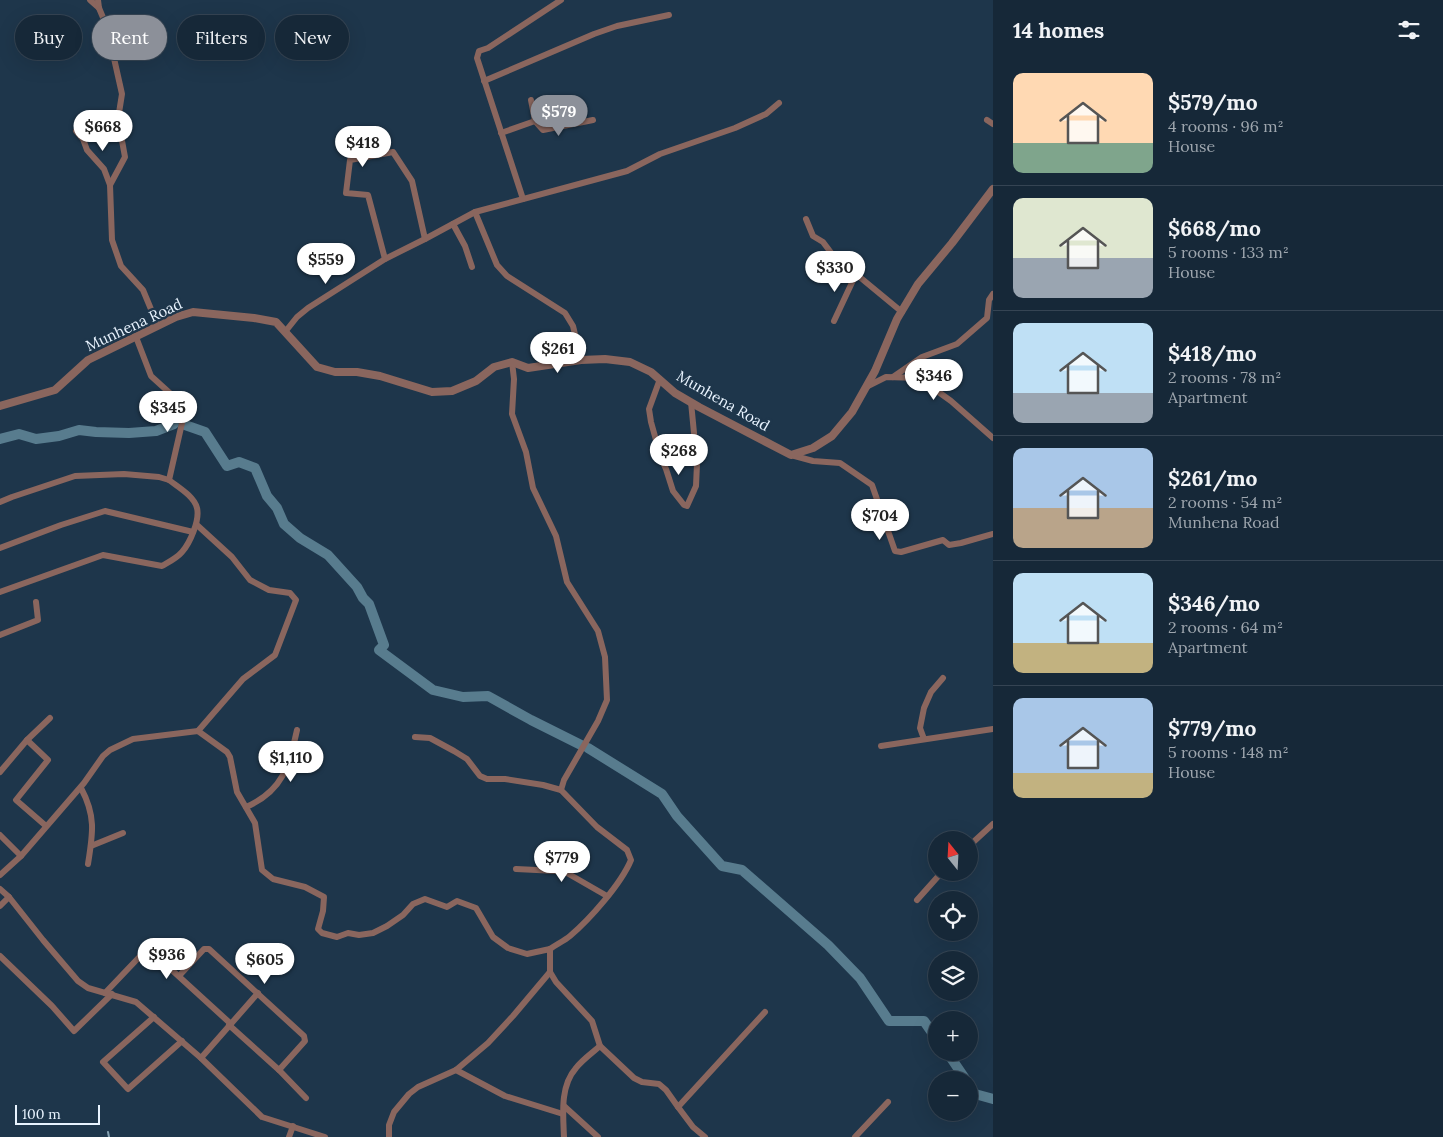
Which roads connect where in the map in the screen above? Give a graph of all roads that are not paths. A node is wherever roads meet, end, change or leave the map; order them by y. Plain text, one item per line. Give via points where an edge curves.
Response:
1 (90, 0) edge
2 (98, 0) edge
3 (561, 0) edge
4 (99, 8) junction
5 (669, 15) dead end
6 (484, 81) junction
7 (531, 100) dead end
8 (779, 103) dead end
9 (593, 120) dead end
10 (987, 120) dead end
11 (535, 121) junction
12 (993, 124) edge
13 (76, 131) dead end
14 (501, 132) junction
15 (110, 185) junction
16 (993, 189) edge
17 (523, 199) junction
18 (475, 212) junction
19 (806, 219) dead end
20 (453, 224) junction
21 (425, 239) junction
22 (385, 259) junction
23 (472, 267) dead end
24 (856, 274) junction
25 (993, 294) edge
26 (902, 312) junction
27 (834, 321) dead end
28 (158, 326) junction
29 (285, 332) junction
30 (136, 337) junction
31 (581, 360) junction
32 (512, 362) junction
33 (893, 377) junction
34 (660, 380) junction
35 (866, 387) junction
36 (691, 402) junction
37 (0, 406) edge
38 (993, 438) edge
39 (791, 455) junction
40 (169, 480) junction
41 (0, 502) edge
42 (197, 525) junction
43 (193, 532) junction
44 (993, 534) edge
45 (0, 548) edge
46 (0, 592) edge
47 (36, 602) dead end
48 (0, 635) edge
49 (943, 678) dead end
50 (50, 718) dead end
51 (993, 729) edge
52 (297, 730) dead end
53 (198, 731) junction
54 (415, 737) dead end
55 (924, 739) junction
56 (28, 740) junction
57 (882, 746) dead end
58 (0, 772) edge
59 (80, 788) junction
60 (561, 790) junction
61 (246, 807) junction
62 (993, 824) edge
63 (46, 826) junction
64 (123, 833) dead end
65 (0, 835) edge
66 (978, 838) edge
67 (91, 846) junction
68 (21, 856) junction
69 (88, 864) dead end
70 (516, 869) dead end
71 (0, 875) edge
72 (934, 881) edge
73 (0, 889) edge
74 (607, 896) junction
75 (9, 898) junction
76 (916, 900) dead end
77 (0, 906) edge
78 (550, 948) junction
79 (0, 956) edge
80 (550, 972) junction
81 (179, 976) junction
82 (258, 993) junction
83 (108, 994) junction
84 (765, 1012) dead end
85 (154, 1017) junction
86 (230, 1024) junction
87 (182, 1041) junction
88 (600, 1046) junction
89 (200, 1058) junction
90 (279, 1070) junction
91 (456, 1070) junction
92 (306, 1098) dead end
93 (888, 1102) dead end
94 (564, 1106) junction
95 (678, 1107) junction
96 (563, 1114) junction
97 (293, 1126) junction
98 (289, 1137) edge
99 (325, 1137) edge
100 (389, 1137) edge
101 (564, 1137) edge
102 (598, 1137) edge
103 (705, 1137) edge
104 (856, 1137) edge

1 - 4 street
2 - 4 street
3 - 6 street via 479,52 477,58
4 - 15 street via 107,27 122,94 118,119 125,157
5 - 6 street via 594,34
6 - 14 street
7 - 11 street
8 - 17 street via 766,114 735,128 660,154 627,171
9 - 11 street via 543,130
10 - 12 street
11 - 14 street
13 - 15 street via 104,169
14 - 17 street
15 - 28 street via 112,240 122,266 144,290
16 - 26 street via 918,284
17 - 18 street
18 - 20 street
18 - 31 street via 497,265 507,276 565,313 573,326
19 - 24 street via 813,236 823,242 838,262
20 - 21 street
20 - 23 street
21 - 22 street
21 - 22 street via 412,181 392,152 350,160 346,193 368,195
22 - 29 street via 308,308
24 - 26 street
24 - 27 street
25 - 33 street via 987,318 957,344 922,357
26 - 35 street
28 - 29 street, Munhena Road via 193,312 276,322
28 - 30 street, Munhena Road
29 - 32 street, Munhena Road via 317,367 380,376 432,392 452,391 476,381 494,367
30 - 37 street, Munhena Road via 88,360 55,390
30 - 40 street via 151,376 183,405
31 - 32 street, Munhena Road via 528,368
31 - 34 street, Munhena Road via 630,362
32 - 60 street via 512,414 526,452 533,488 556,536 567,582 598,631 605,657 606,700
33 - 35 street
33 - 38 street via 919,378
34 - 36 street, Munhena Road
34 - 36 street via 649,409 651,422 673,491 687,506 696,486 697,464
35 - 39 street via 852,412 832,436 813,448
36 - 39 street, Munhena Road
39 - 44 street via 840,463 872,485 895,551 902,552 943,540 949,545 961,543
40 - 41 street via 124,474 75,476
40 - 42 street via 186,492 197,507
42 - 43 street
42 - 53 street via 232,557 250,580 269,590 290,593 296,600 275,655 243,678
43 - 45 street via 105,512
43 - 46 street via 182,552 162,566 103,555
47 - 48 street via 38,620
49 - 55 street via 931,692 924,708 920,728
50 - 56 street
51 - 55 street
52 - 61 street via 283,776 268,794
53 - 59 street via 134,740 110,750
53 - 61 street via 227,752 237,792
54 - 60 street via 430,738 454,751 487,779 505,779
55 - 57 street
56 - 58 street
56 - 63 street via 48,760 16,800
59 - 63 street
59 - 67 street via 92,818
60 - 74 street via 597,827 627,850 630,860 625,874
61 - 78 street via 255,823 262,870 273,879 305,887 324,897 318,929 322,934 337,937 348,933 373,933 424,899 447,907 457,901 476,908 493,937 508,948 527,954
62 - 66 street
63 - 68 street
64 - 67 street
65 - 68 street
67 - 69 street
68 - 71 street
70 - 74 street via 567,873
72 - 76 street
73 - 75 street
74 - 78 street via 570,936
75 - 77 street
75 - 83 street via 78,981
78 - 80 street
79 - 83 street via 74,1031
80 - 88 street via 592,1021
80 - 91 street via 488,1043
81 - 82 street via 204,949 209,949
81 - 83 street via 151,951 145,951
81 - 86 street
82 - 86 street
82 - 90 street via 304,1036 305,1041
83 - 85 street via 136,1002
84 - 95 street
85 - 87 street
85 - 87 street via 103,1062 128,1089
86 - 89 street
86 - 90 street
87 - 89 street
88 - 94 street via 569,1076
88 - 95 street via 634,1078 659,1084
89 - 97 street via 262,1116
90 - 92 street
91 - 96 street via 505,1096
91 - 100 street via 409,1094 394,1112
93 - 104 street
94 - 96 street
94 - 102 street
95 - 103 street via 693,1128
96 - 101 street
97 - 98 street
97 - 99 street

